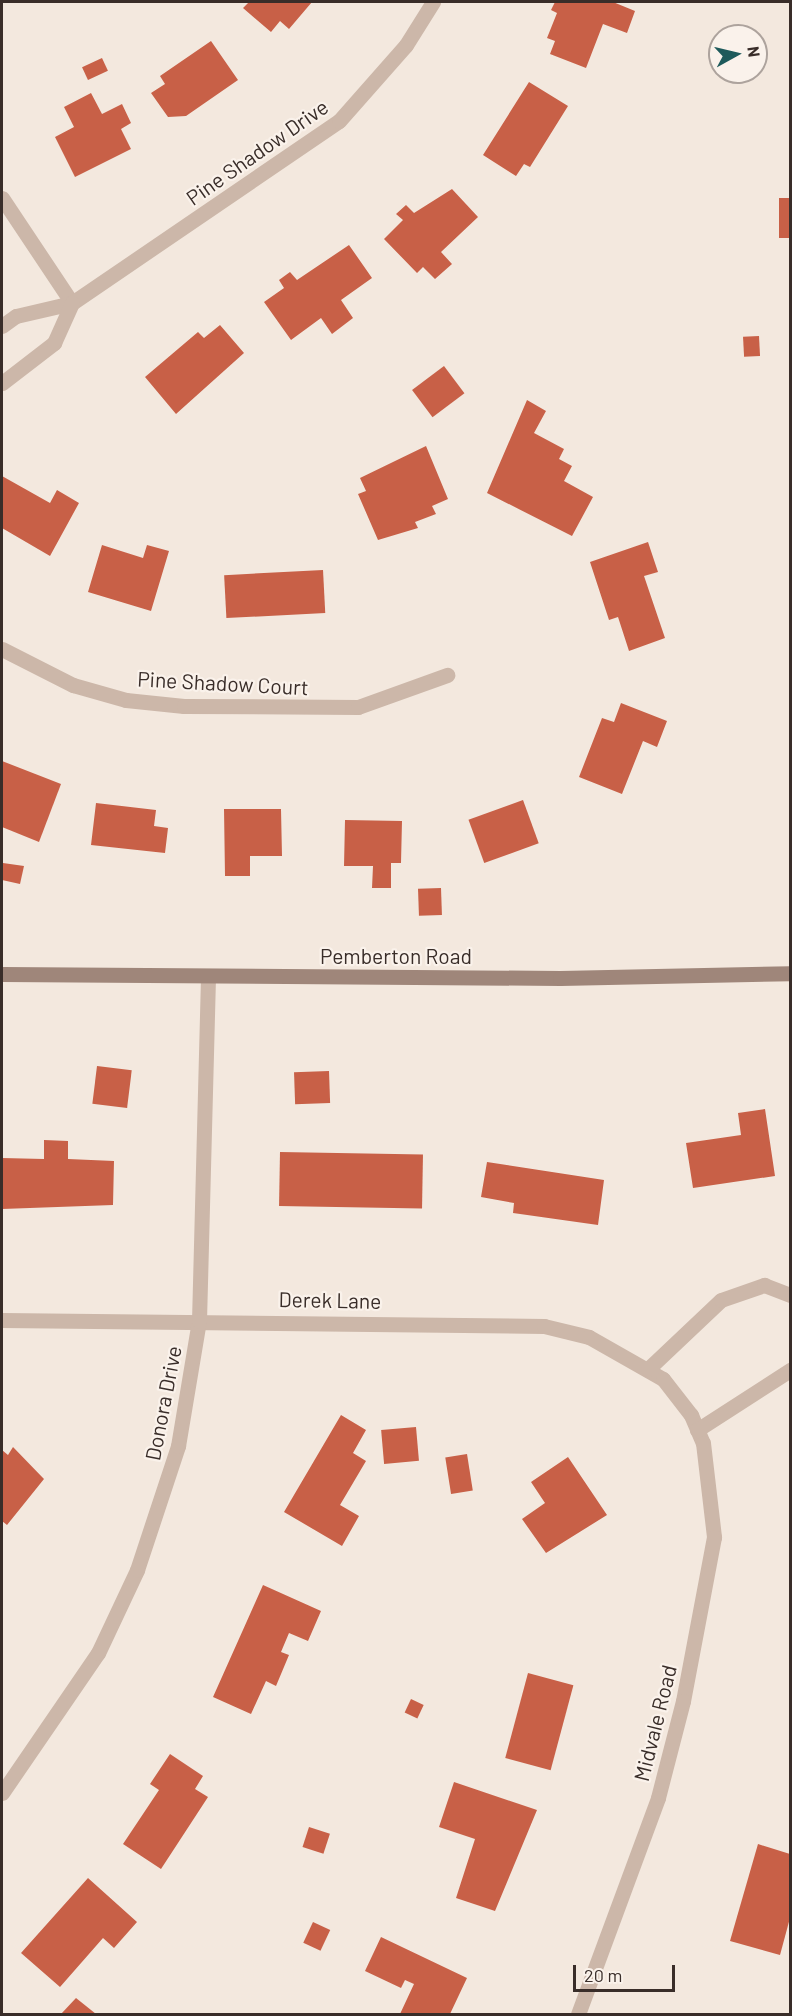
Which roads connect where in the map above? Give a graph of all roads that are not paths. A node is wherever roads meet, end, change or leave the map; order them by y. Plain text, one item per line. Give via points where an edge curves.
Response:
1 (433, 2) edge
2 (2, 198) edge
3 (72, 303) junction
4 (2, 326) edge
5 (2, 383) edge
6 (2, 649) edge
7 (447, 675) dead end
8 (790, 973) edge
9 (2, 974) edge
10 (208, 976) junction
11 (790, 1295) edge
12 (2, 1320) edge
13 (199, 1321) junction
14 (648, 1369) junction
15 (790, 1370) edge
16 (697, 1430) junction
17 (2, 1793) edge
18 (578, 2014) edge

1 - 3 street, Pine Shadow Drive via 406,45 339,122
2 - 3 street
3 - 4 street, Pine Shadow Drive via 16,316
3 - 5 street via 54,344
6 - 7 street, Pine Shadow Court via 73,685 126,700 184,706 358,707
8 - 10 street, Pemberton Road via 560,978
9 - 10 street, Pemberton Road
10 - 13 street, Donora Drive
11 - 14 street via 764,1285 721,1300
12 - 13 street, Derek Lane
13 - 14 street, Derek Lane via 544,1326 589,1337
13 - 17 street, Donora Drive via 178,1446 137,1570 70,1699
14 - 16 street, Midvale Road via 676,1395
15 - 16 street
16 - 18 street, Midvale Road via 712,1490 714,1537 705,1596 658,1798

